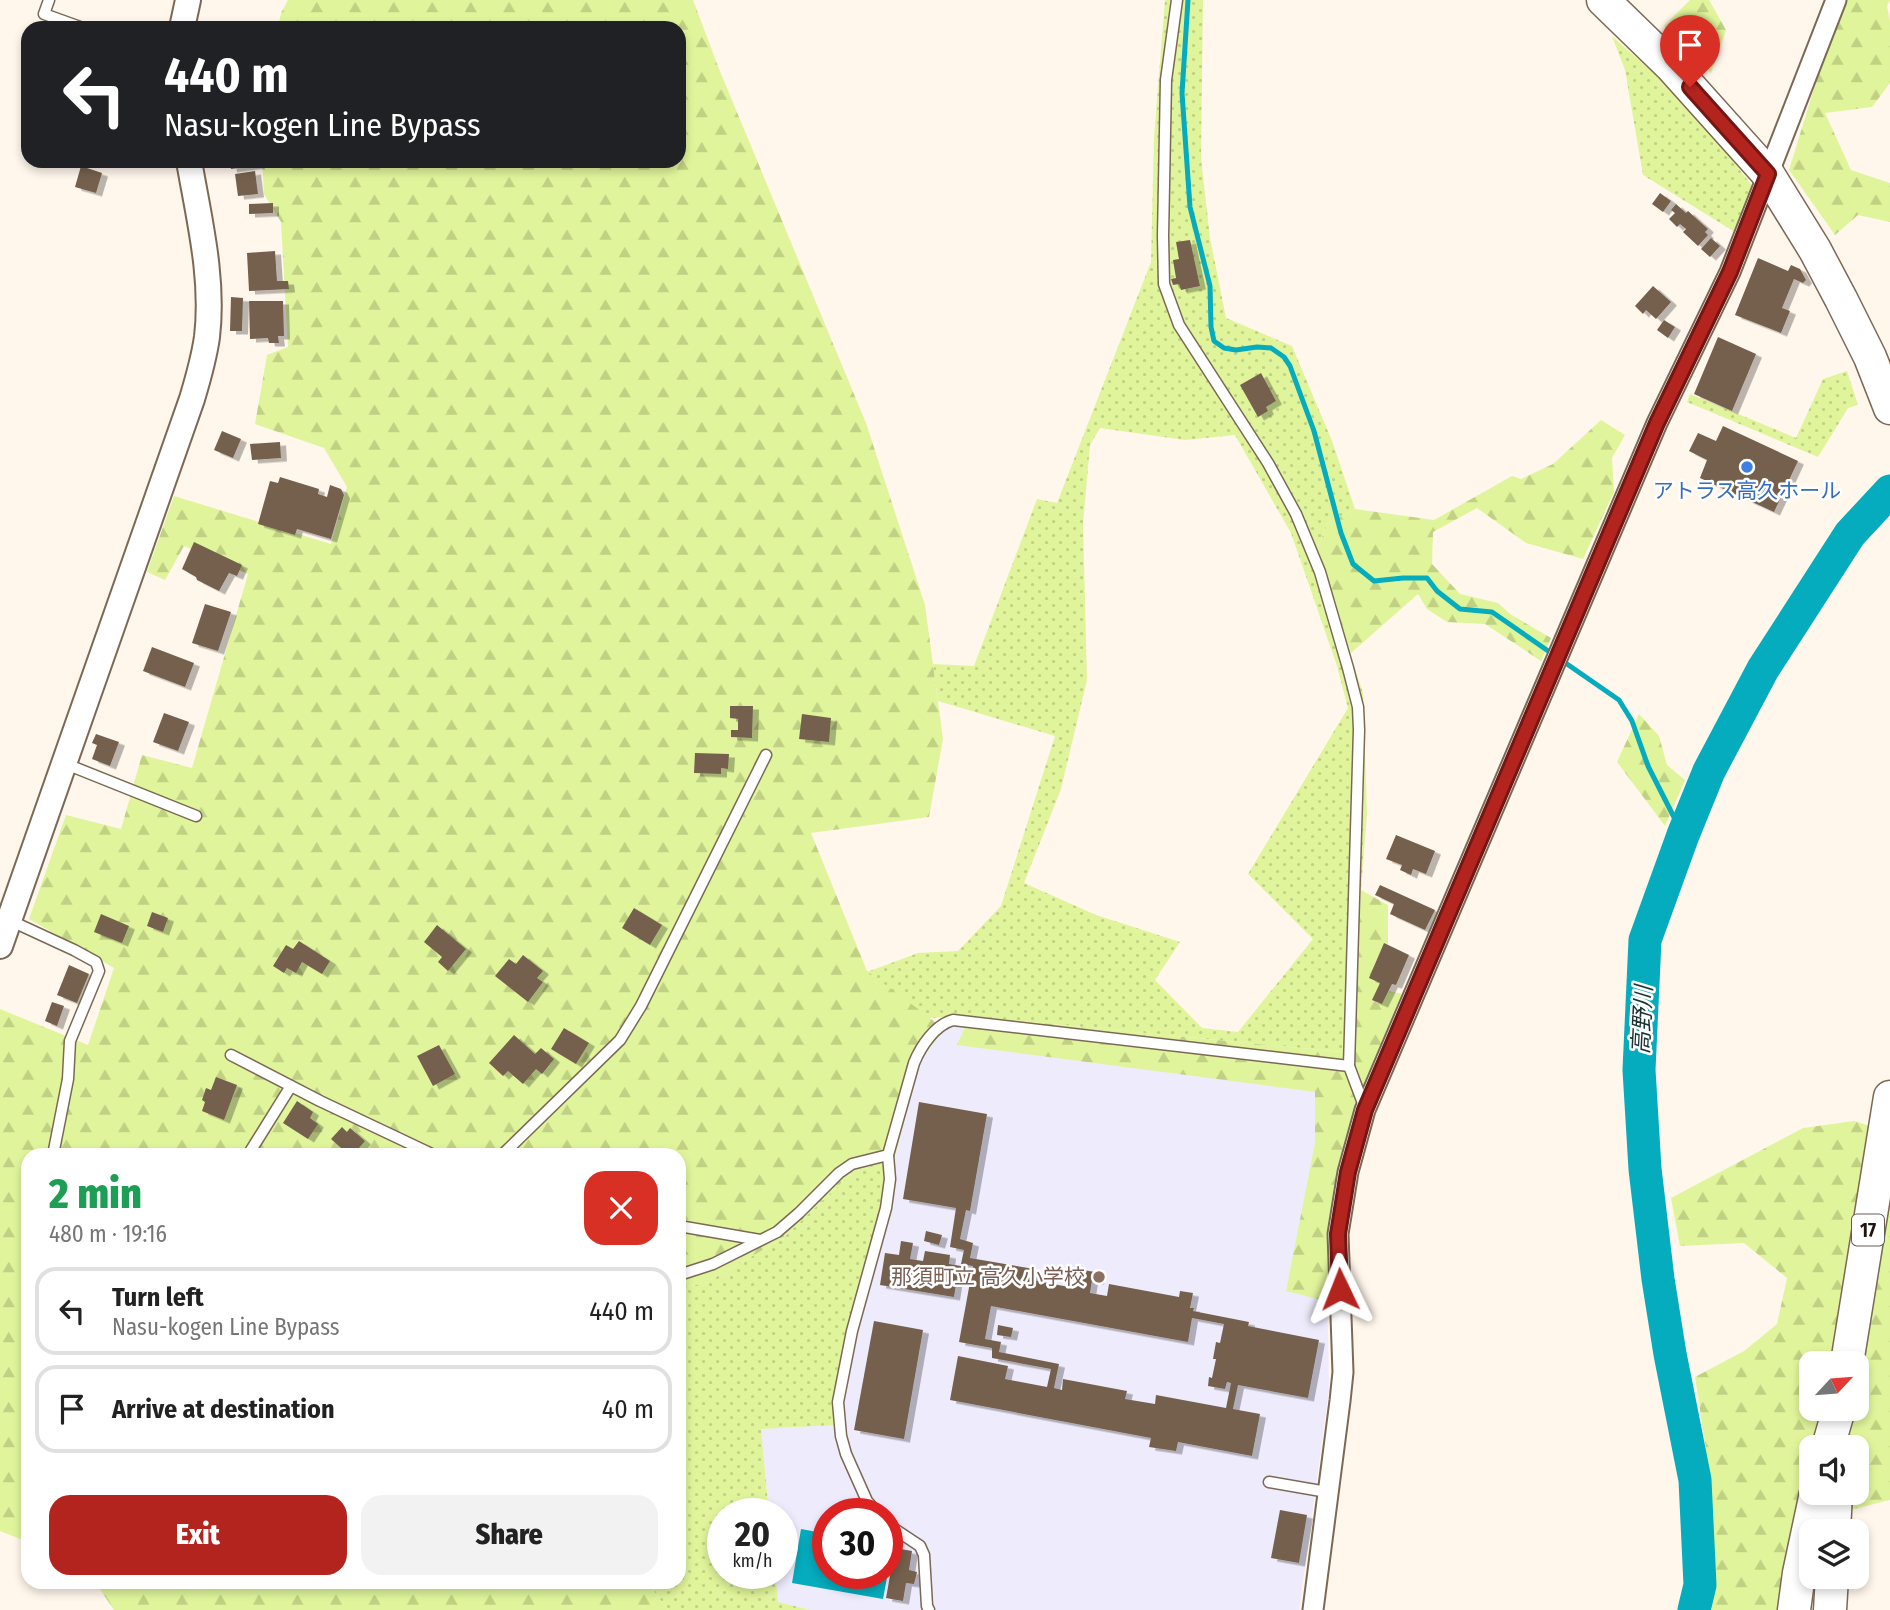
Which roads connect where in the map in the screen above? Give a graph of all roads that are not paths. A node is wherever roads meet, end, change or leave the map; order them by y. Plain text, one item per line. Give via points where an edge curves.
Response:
1 (49, 0) edge
2 (188, 0) edge
3 (1177, 0) edge
4 (1603, 0) edge
5 (1836, 0) edge
6 (64, 21) edge
7 (184, 21) edge
8 (190, 168) edge
9 (1768, 174) junction
10 (1890, 408) edge
11 (766, 755) dead end
12 (65, 764) junction
13 (196, 816) dead end
14 (3, 934) edge
15 (230, 1055) dead end
16 (1349, 1066) junction
17 (291, 1086) junction
18 (1890, 1097) edge
19 (1365, 1110) junction
20 (54, 1148) edge
21 (252, 1148) edge
22 (419, 1148) edge
23 (509, 1148) edge
24 (888, 1155) junction
25 (686, 1227) edge
26 (760, 1240) junction
27 (686, 1273) edge
28 (1849, 1351) edge
29 (1269, 1482) dead end
30 (1327, 1492) junction
31 (866, 1498) edge
32 (1813, 1505) edge
33 (903, 1535) edge
34 (1811, 1589) edge
35 (1831, 1589) edge
36 (929, 1610) edge
37 (1312, 1610) edge
38 (1794, 1610) edge
39 (1810, 1610) edge
40 (1830, 1610) edge

1 - 6 lane via 44,14
2 - 7 street
3 - 16 lane via 1166,80 1164,284 1179,325 1296,514 1320,572 1358,707
4 - 9 main road via 1672,67
5 - 9 street
8 - 12 street via 207,267 209,302 202,366
9 - 10 main road via 1841,299
9 - 19 street via 1730,272 1657,423
11 - 23 lane via 629,1028
12 - 13 lane
12 - 14 street
14 - 20 lane via 75,950 96,962 99,971 70,1041 68,1079
15 - 17 lane
16 - 19 lane
16 - 24 lane via 953,1020 943,1023 920,1049
17 - 21 lane
17 - 22 lane
18 - 28 main road, 17
19 - 30 street via 1338,1234 1343,1372
24 - 26 lane via 852,1164 777,1232
24 - 31 lane via 886,1208 838,1402 846,1454
25 - 26 lane
26 - 27 lane
29 - 30 lane
30 - 37 street
32 - 38 main road
33 - 36 lane via 920,1546 924,1555
34 - 39 main road
35 - 40 main road

